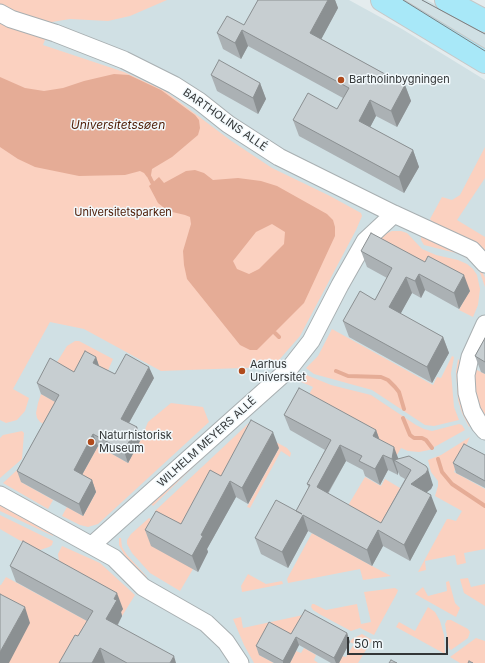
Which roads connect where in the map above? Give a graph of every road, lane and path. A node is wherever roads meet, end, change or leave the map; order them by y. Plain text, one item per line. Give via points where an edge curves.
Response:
1 (382, 0) edge
2 (446, 0) edge
3 (0, 13) edge
4 (485, 21) edge
5 (485, 62) edge
6 (394, 214) junction
7 (485, 264) edge
8 (485, 324) edge
9 (485, 431) edge
10 (0, 495) edge
11 (92, 545) junction
12 (240, 663) edge

1 - 5 main road
2 - 4 main road
3 - 6 street, BARTHOLINS ALLÉ via 124,60 174,85 279,157
6 - 7 street, BARTHOLINS ALLÉ via 472,250
6 - 11 street, WILHELM MEYERS ALLÉ via 365,240 310,342 288,369
8 - 9 street via 470,357 466,375 467,393 472,410
10 - 11 street
11 - 12 street via 114,558 143,587 206,623 226,642

